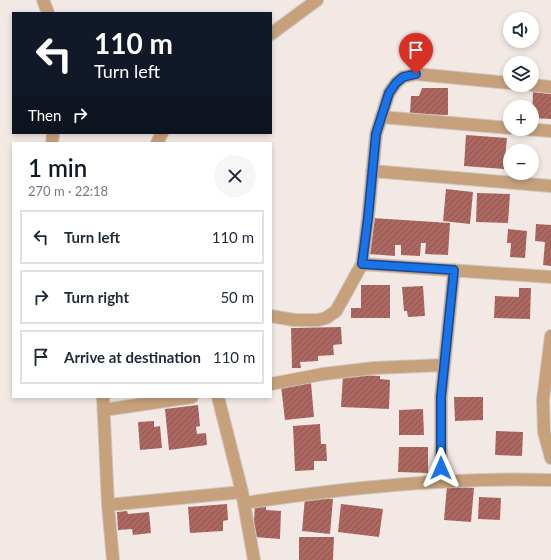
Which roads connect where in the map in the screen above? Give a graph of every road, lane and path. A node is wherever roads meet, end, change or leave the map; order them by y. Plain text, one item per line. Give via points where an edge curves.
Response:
1 (43, 0) edge
2 (317, 0) edge
3 (48, 12) edge
4 (272, 33) edge
5 (503, 82) edge
6 (539, 86) edge
7 (551, 87) edge
8 (381, 117) junction
9 (503, 127) edge
10 (539, 130) edge
11 (551, 131) edge
12 (372, 171) junction
13 (551, 186) edge
14 (362, 264) junction
15 (454, 270) junction
16 (551, 277) edge
17 (272, 316) edge
18 (551, 336) edge
19 (444, 365) junction
20 (272, 384) edge
21 (103, 398) edge
22 (185, 398) edge
23 (218, 398) edge
24 (104, 410) junction
25 (551, 458) edge
26 (551, 480) edge
27 (441, 482) junction
28 (243, 498) junction
29 (108, 504) junction
30 (113, 560) edge
31 (254, 560) edge

1 - 3 street
2 - 4 street
5 - 8 street via 416,74 403,77 389,93
6 - 7 street
8 - 9 street
8 - 12 street via 376,134
10 - 11 street
12 - 13 street
12 - 14 street
14 - 15 street
14 - 17 street via 336,311 326,318 294,320
15 - 16 street
15 - 19 street
18 - 25 street via 543,400 544,432
19 - 20 street via 374,368
19 - 27 street via 441,397
21 - 24 street
22 - 24 street
23 - 28 street
24 - 29 street
26 - 27 street
27 - 28 street
28 - 29 street
28 - 31 street
29 - 30 street

